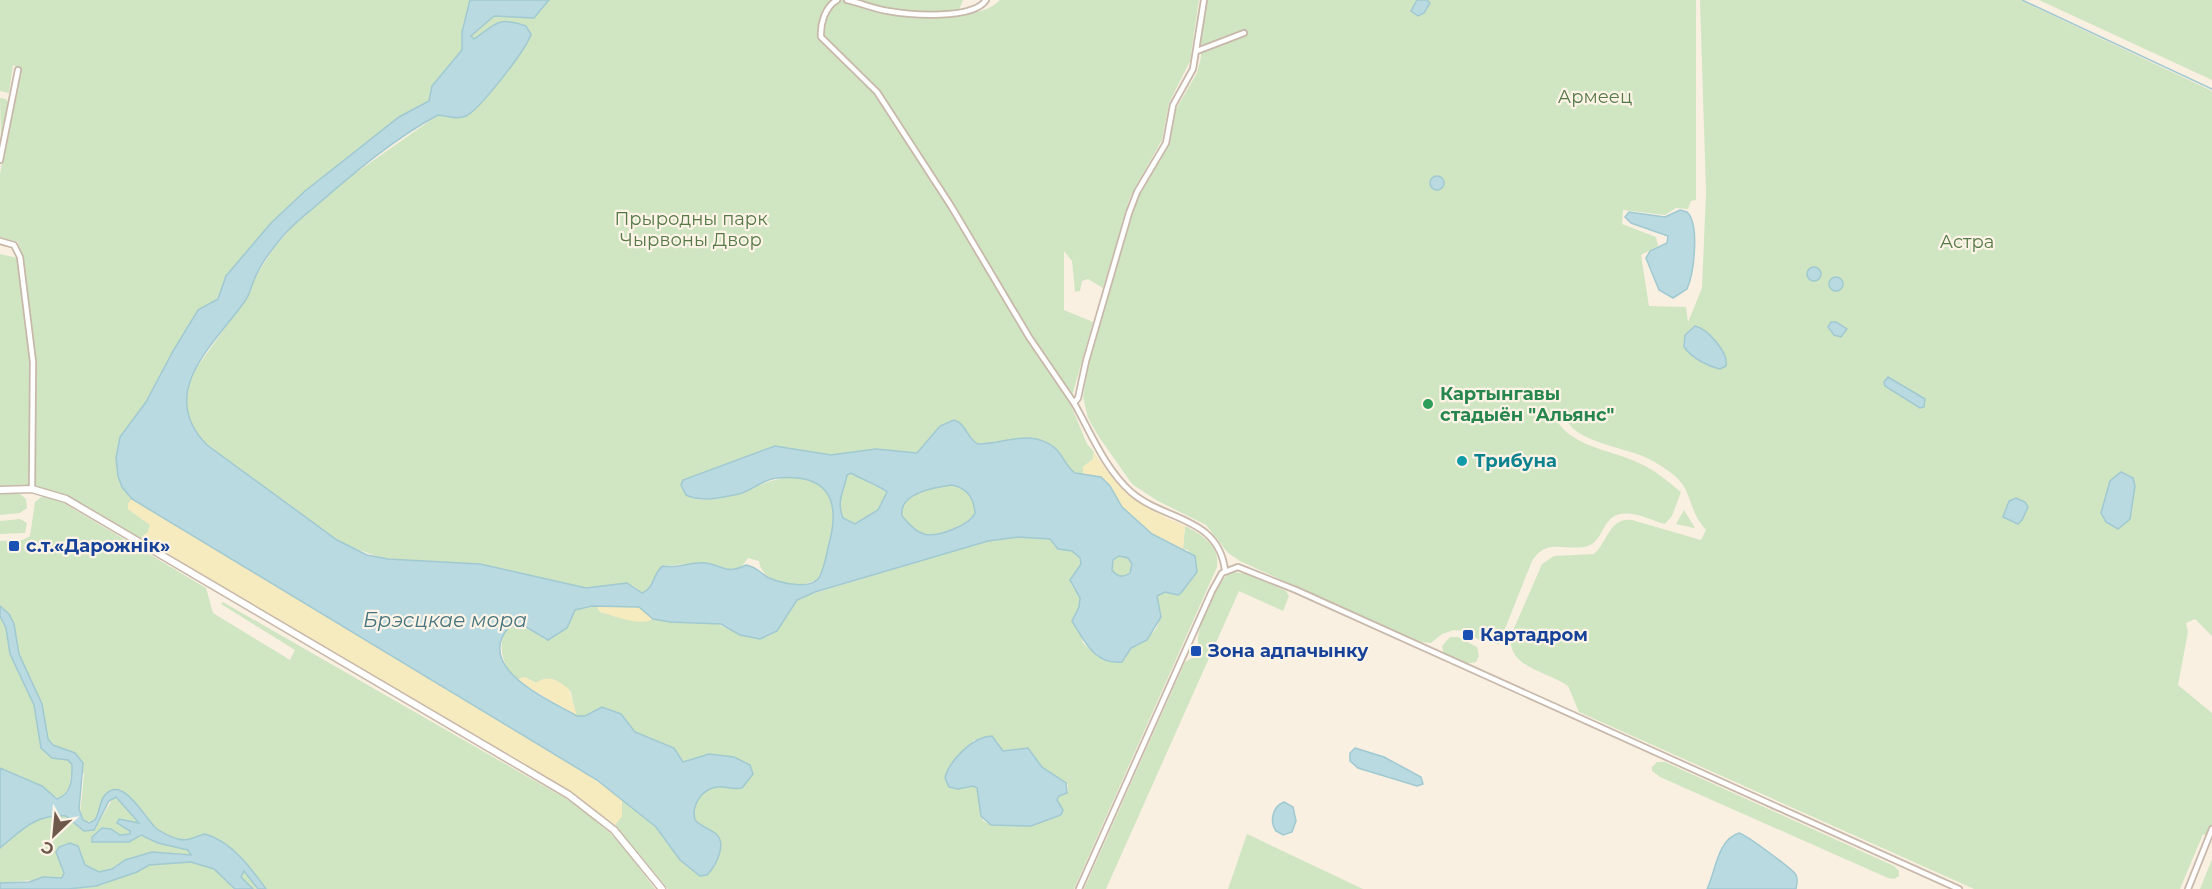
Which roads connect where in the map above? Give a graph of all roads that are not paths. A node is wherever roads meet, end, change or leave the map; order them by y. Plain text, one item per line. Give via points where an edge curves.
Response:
1 (837, 0) edge
2 (847, 0) edge
3 (986, 0) edge
4 (1204, 0) edge
5 (1244, 33) dead end
6 (1197, 51) junction
7 (18, 70) dead end
8 (0, 160) edge
9 (0, 241) edge
10 (1074, 403) junction
11 (32, 489) junction
12 (0, 490) edge
13 (1226, 570) junction
14 (2212, 829) edge
15 (662, 889) edge
16 (1079, 889) edge
17 (1959, 889) edge
18 (2188, 889) edge

1 - 10 street via 826,11 821,37 883,100
2 - 3 street via 910,14 968,12 980,8
4 - 6 street
5 - 6 street
6 - 10 street via 1193,69 1173,105 1166,143 1132,202
7 - 8 street
9 - 11 street via 14,245 20,257 33,362
10 - 13 street via 1123,484 1147,503 1202,529 1219,547
11 - 12 street
11 - 15 street via 53,494 82,509 575,799 614,830
13 - 16 street via 1212,591
13 - 17 street via 1244,568 1296,590
14 - 18 street

